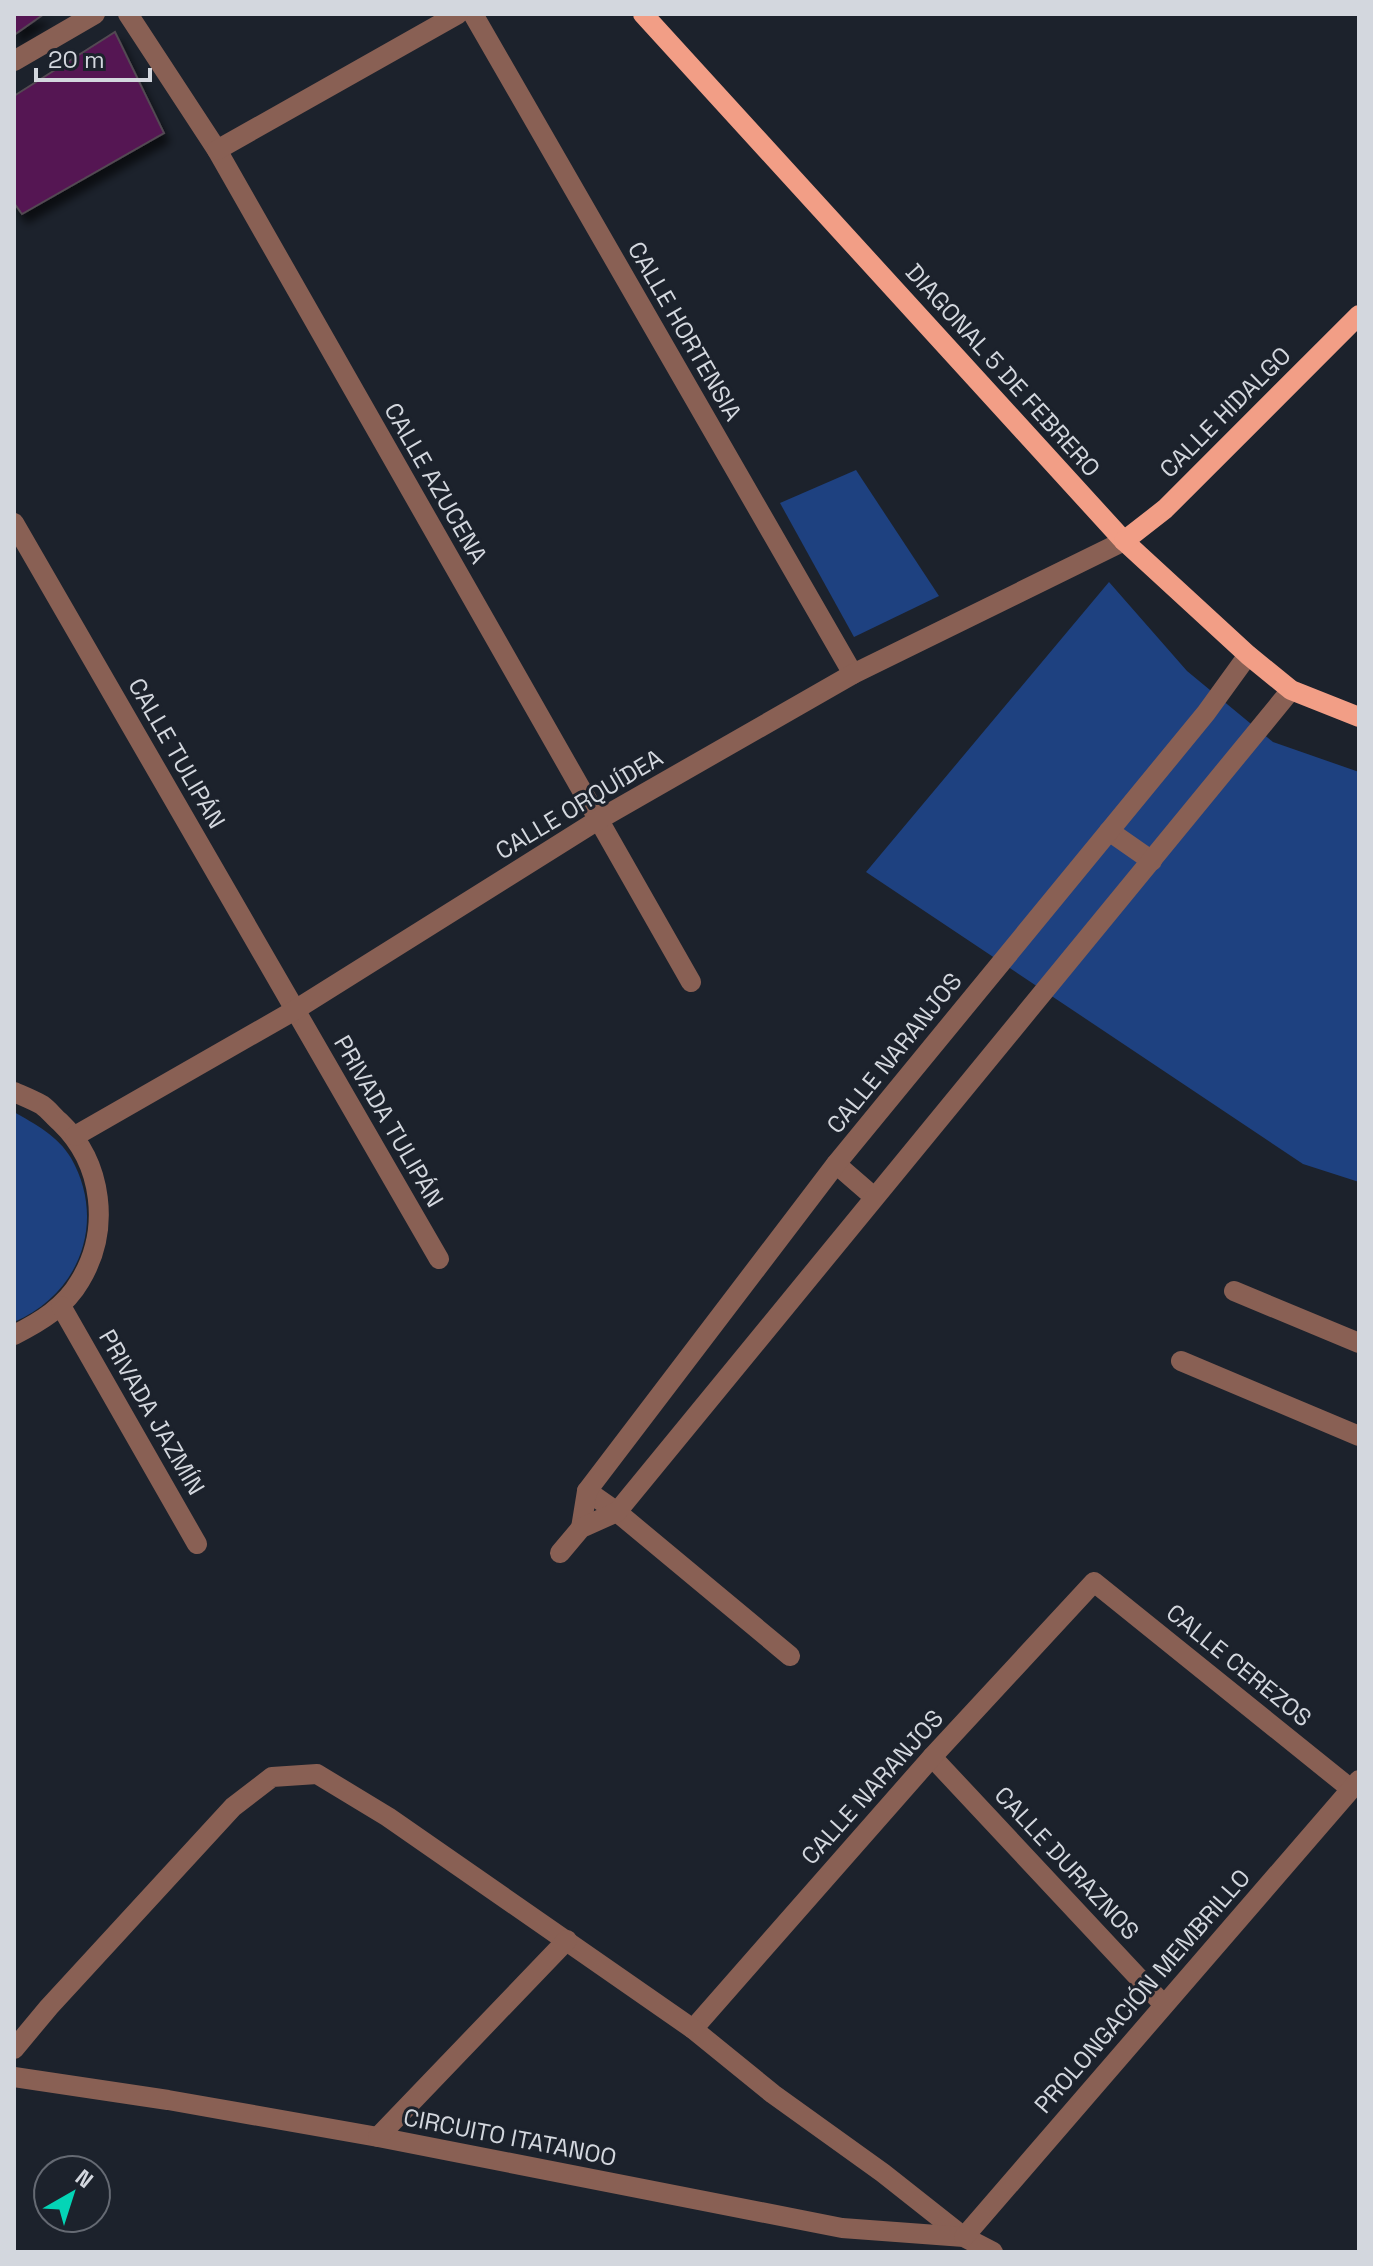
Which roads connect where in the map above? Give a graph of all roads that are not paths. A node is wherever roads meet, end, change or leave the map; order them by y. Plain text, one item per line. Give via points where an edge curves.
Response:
1 (95, 14) edge
2 (128, 14) edge
3 (458, 14) edge
4 (473, 14) edge
5 (643, 14) edge
6 (14, 61) edge
7 (217, 150) junction
8 (1359, 315) edge
9 (14, 523) edge
10 (1124, 541) junction
11 (1248, 655) junction
12 (853, 674) junction
13 (1291, 690) junction
14 (1359, 717) edge
15 (598, 820) junction
16 (1109, 831) junction
17 (1152, 861) junction
18 (691, 982) dead end
19 (295, 1010) junction
20 (14, 1092) edge
21 (75, 1136) junction
22 (836, 1164) junction
23 (874, 1197) junction
24 (439, 1259) dead end
25 (1234, 1291) dead end
26 (61, 1306) junction
27 (14, 1335) edge
28 (1359, 1343) edge
29 (1181, 1361) dead end
30 (1359, 1436) edge
31 (587, 1491) junction
32 (617, 1512) junction
33 (581, 1528) junction
34 (197, 1544) dead end
35 (560, 1553) dead end
36 (1094, 1582) joint
37 (790, 1656) dead end
38 (932, 1757) junction
39 (1355, 1785) edge
40 (567, 1940) junction
41 (1164, 2005) junction
42 (693, 2029) junction
43 (14, 2049) edge
44 (14, 2077) edge
45 (378, 2137) junction
46 (964, 2237) junction
47 (993, 2252) edge

1 - 6 street
2 - 7 street, CALLE AZUCENA
3 - 7 street
4 - 12 street, CALLE HORTENSIA
5 - 10 main road, DIAGONAL 5 DE FEBRERO
7 - 15 street, CALLE AZUCENA
8 - 10 main road, CALLE HIDALGO via 1165,509
9 - 19 street, CALLE TULIPÁN
10 - 11 main road, DIAGONAL 5 DE FEBRERO
10 - 12 street, CALLE ORQUÍDEA
11 - 13 main road, DIAGONAL 5 DE FEBRERO
11 - 16 street, CALLE NARANJOS
12 - 15 street, CALLE ORQUÍDEA
13 - 14 main road, DIAGONAL 5 DE FEBRERO
13 - 17 street
15 - 18 street, CALLE AZUCENA
15 - 19 street, CALLE ORQUÍDEA
16 - 17 street
16 - 22 street, CALLE NARANJOS
17 - 23 street
19 - 21 street, CALLE ORQUÍDEA
19 - 24 street, PRIVADA TULIPÁN
20 - 21 street via 44,1107
21 - 26 street via 98,1193 99,1224 87,1268
22 - 23 street
22 - 31 street, CALLE NARANJOS
23 - 32 street
25 - 28 street
26 - 27 street
26 - 34 street, PRIVADA JAZMÍN
29 - 30 street
31 - 32 street
31 - 33 street
32 - 33 street
32 - 37 street
33 - 35 street
36 - 38 street, CALLE NARANJOS
36 - 39 street, CALLE CEREZOS
38 - 41 street, CALLE DURAZNOS
38 - 42 street, CALLE NARANJOS
39 - 41 street, PROLONGACIÓN MEMBRILLO
40 - 42 street
40 - 43 street via 317,1774 272,1777 233,1807
40 - 45 street
41 - 46 street, PROLONGACIÓN MEMBRILLO
42 - 46 street
44 - 45 street, CIRCUITO ITATANOO
45 - 46 street, CIRCUITO ITATANOO via 842,2228
46 - 47 street, CIRCUITO ITATANOO

